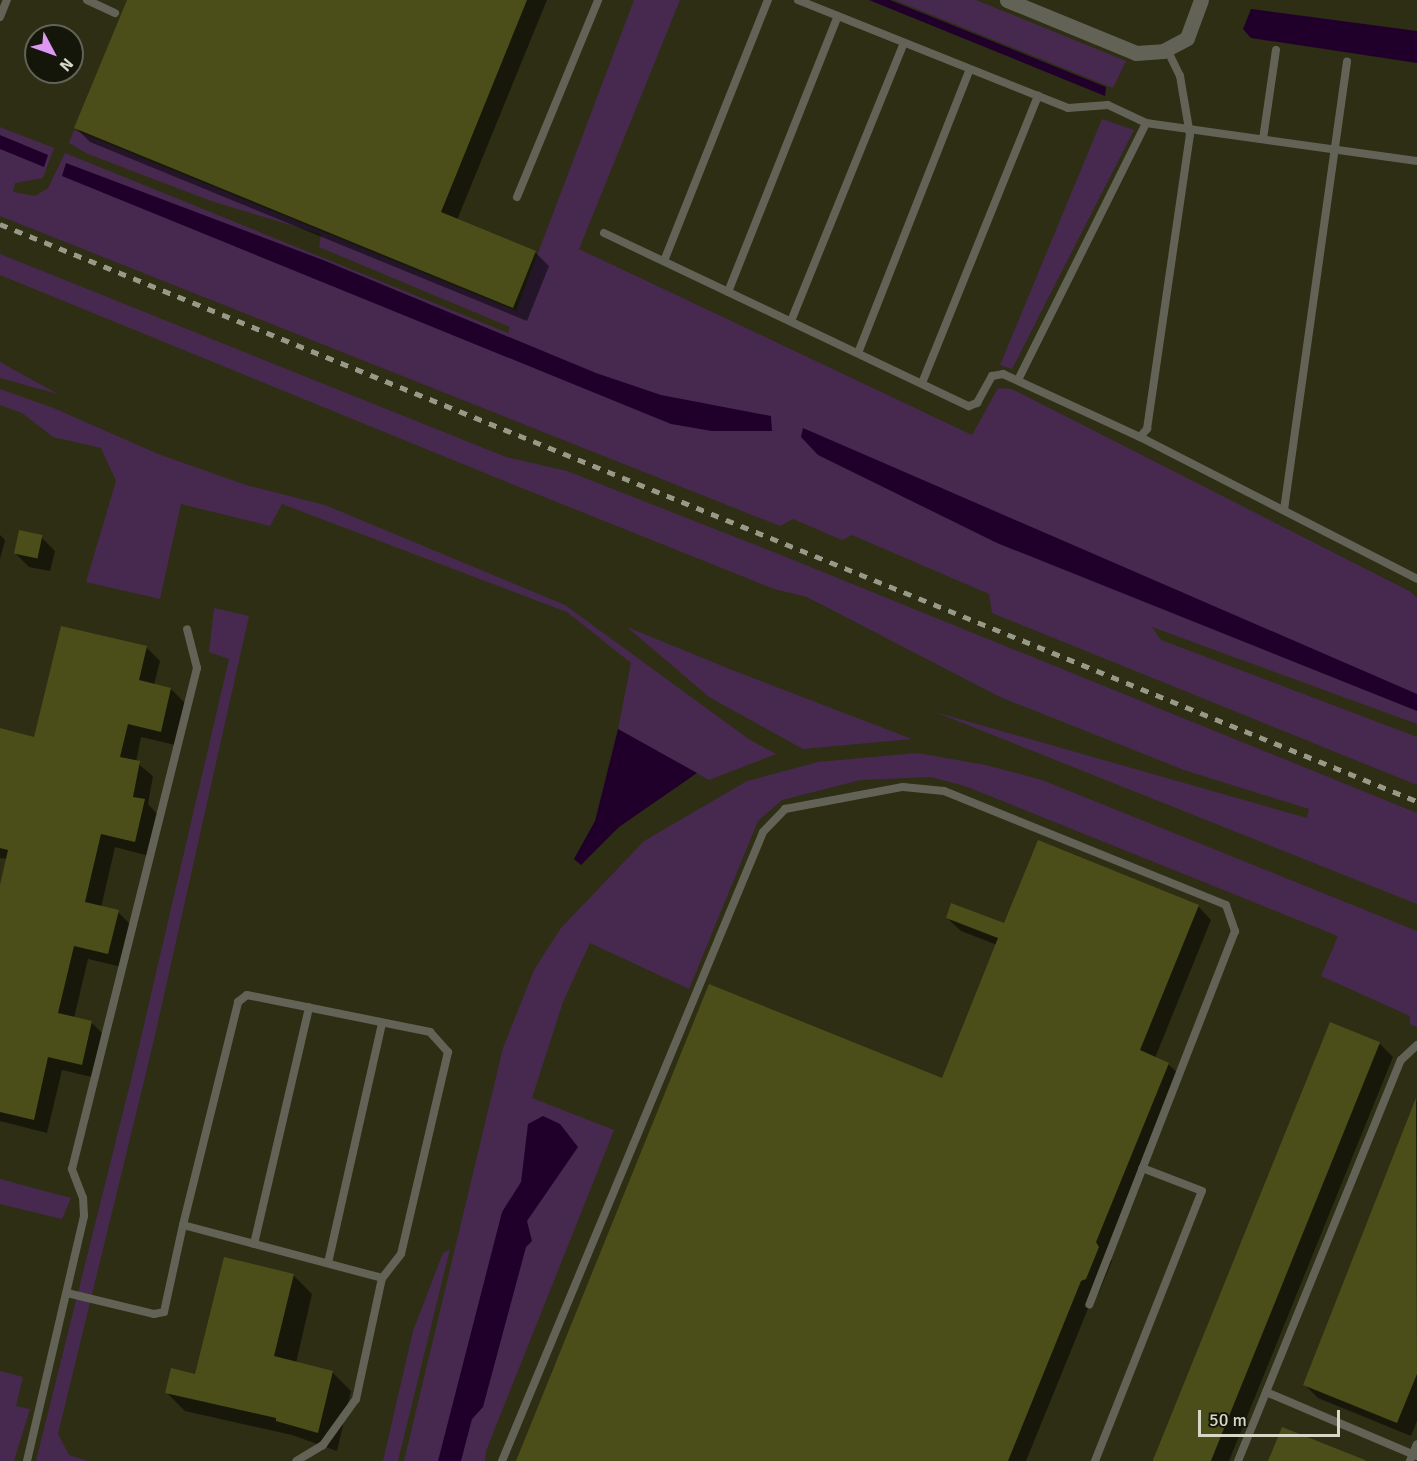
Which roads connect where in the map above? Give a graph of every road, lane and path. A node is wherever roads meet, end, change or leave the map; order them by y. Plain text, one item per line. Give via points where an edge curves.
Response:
1 (7, 0) edge
2 (87, 0) edge
3 (598, 0) edge
4 (768, 0) edge
5 (798, 0) edge
6 (1007, 0) edge
7 (1201, 0) edge
8 (115, 13) dead end
9 (838, 16) junction
10 (0, 17) edge
11 (904, 43) junction
12 (1167, 49) junction
13 (1276, 50) dead end
14 (1347, 61) dead end
15 (970, 69) junction
16 (1038, 96) junction
17 (1146, 123) junction
18 (1189, 129) junction
19 (1263, 139) junction
20 (1334, 149) junction
21 (1417, 161) edge
22 (517, 197) dead end
23 (604, 233) dead end
24 (664, 261) junction
25 (728, 292) junction
26 (791, 321) junction
27 (858, 353) junction
28 (1018, 380) junction
29 (922, 384) junction
30 (1140, 437) junction
31 (1284, 510) junction
32 (1417, 579) edge
33 (187, 629) dead end
34 (309, 1007) junction
35 (382, 1023) junction
36 (1417, 1046) edge
37 (1142, 1168) junction
38 (183, 1225) junction
39 (254, 1244) junction
40 (328, 1263) junction
41 (382, 1278) junction
42 (66, 1293) junction
43 (1089, 1305) dead end
44 (1266, 1392) junction
45 (1417, 1444) edge
46 (1414, 1457) edge
47 (27, 1461) edge
48 (296, 1461) edge
49 (502, 1461) edge
50 (1095, 1461) edge
51 (1238, 1461) edge

1 - 10 lane
2 - 8 lane
3 - 22 lane
4 - 24 lane
5 - 9 lane
6 - 12 street via 1136,52
7 - 12 street via 1187,38
9 - 11 lane
9 - 25 lane
11 - 15 lane
11 - 26 lane
12 - 18 lane via 1180,76
13 - 19 lane
14 - 20 lane
15 - 16 lane
15 - 27 lane
16 - 17 lane via 1068,108 1108,105
16 - 29 lane
17 - 18 lane
17 - 28 lane
18 - 19 lane
18 - 30 lane via 1147,429
19 - 20 lane
20 - 21 lane
20 - 31 lane
23 - 24 lane
24 - 25 lane
25 - 26 lane
26 - 27 lane
27 - 29 lane
28 - 29 lane via 1003,374 992,376 977,403 969,406
28 - 30 lane
30 - 31 lane
31 - 32 lane
33 - 42 lane via 197,668 72,1169 83,1198 84,1216
34 - 35 lane
34 - 38 lane via 247,995 238,1002
34 - 39 lane
35 - 40 lane
35 - 41 lane via 430,1032 448,1052 401,1254
36 - 44 lane via 1401,1060
37 - 43 lane
37 - 49 lane via 1235,931 1226,905 944,791 903,787 785,809 763,832
37 - 50 lane via 1202,1191
38 - 39 lane
38 - 42 lane via 164,1312 154,1314
39 - 40 lane
40 - 41 lane
41 - 48 lane via 356,1399 323,1446
42 - 47 lane
44 - 46 lane
44 - 51 lane
45 - 46 lane

